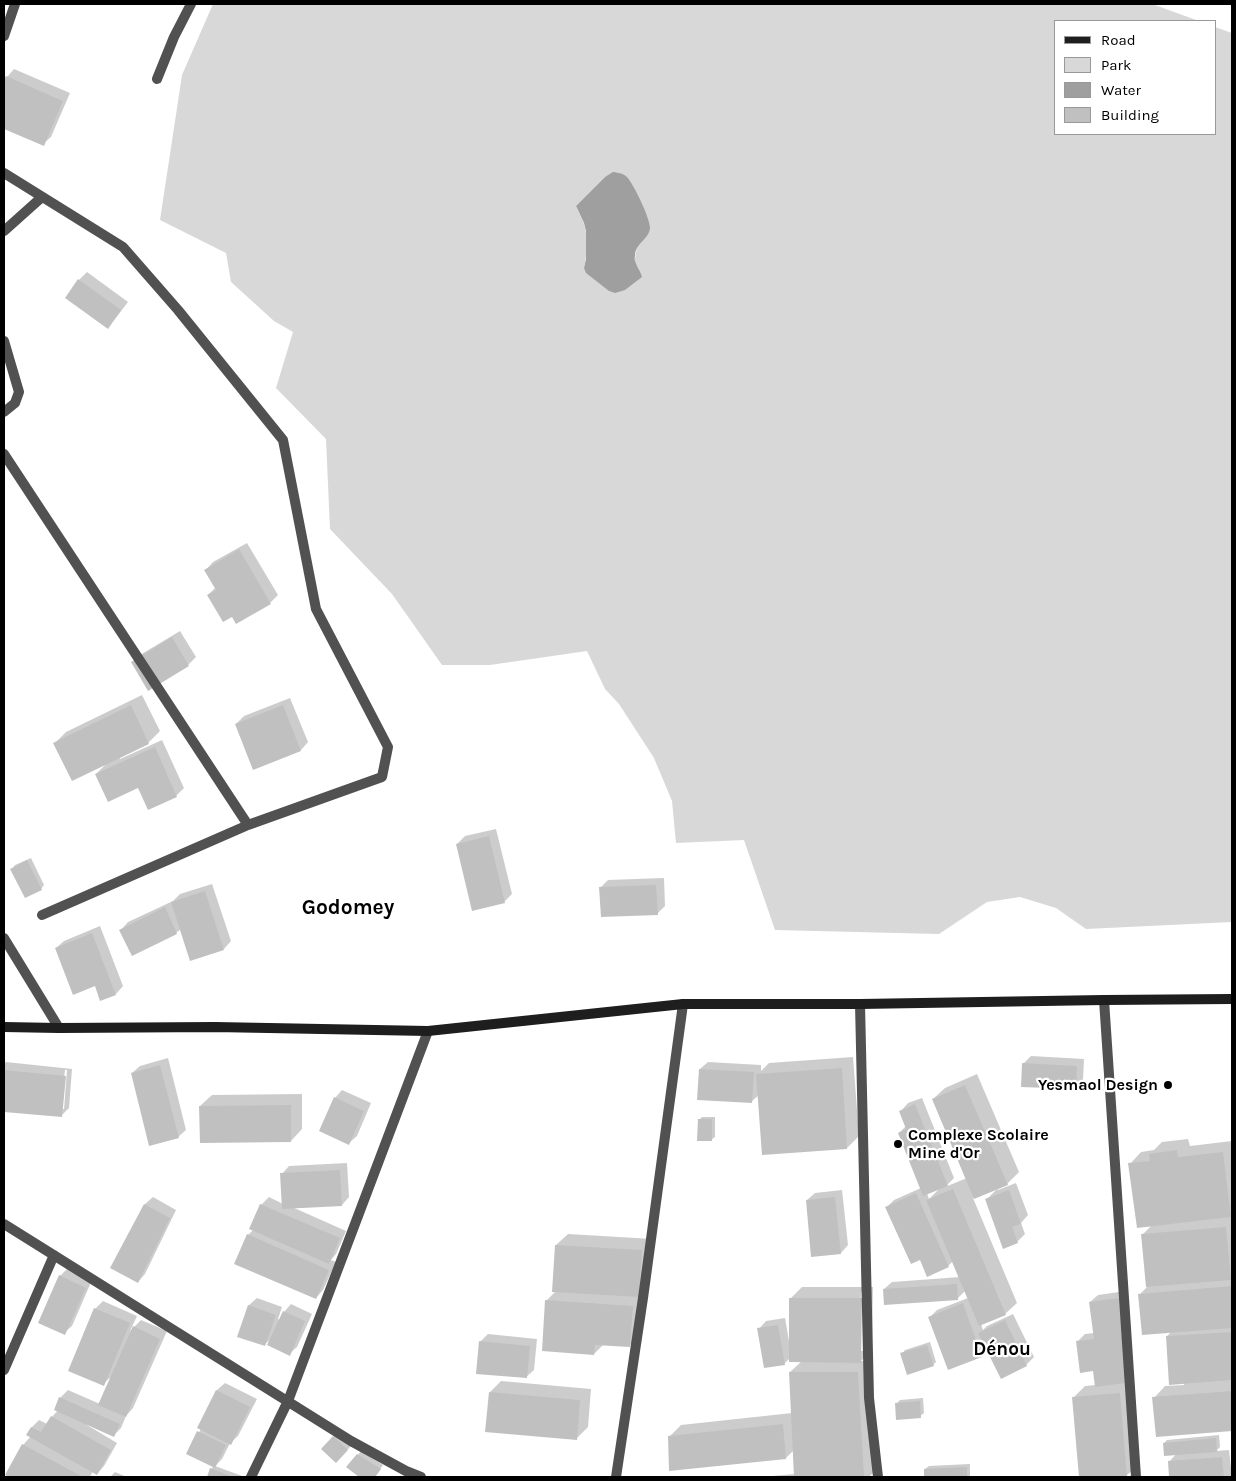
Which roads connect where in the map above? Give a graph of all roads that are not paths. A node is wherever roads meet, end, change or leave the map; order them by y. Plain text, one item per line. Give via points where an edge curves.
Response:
1 (16, 4) edge
2 (191, 4) edge
3 (4, 36) edge
4 (157, 79) dead end
5 (4, 173) edge
6 (42, 197) junction
7 (4, 231) edge
8 (4, 341) edge
9 (4, 412) edge
10 (4, 454) edge
11 (248, 825) junction
12 (42, 915) dead end
13 (4, 938) edge
14 (1232, 999) edge
15 (1104, 1000) junction
16 (683, 1004) junction
17 (860, 1004) junction
18 (4, 1027) edge
19 (59, 1028) junction
20 (428, 1031) junction
21 (4, 1224) edge
22 (54, 1255) junction
23 (4, 1367) edge
24 (288, 1401) junction
25 (251, 1477) edge
26 (421, 1477) edge
27 (616, 1477) edge
28 (878, 1477) edge
29 (1136, 1477) edge

1 - 3 street
2 - 4 street
5 - 6 street
6 - 7 street
6 - 11 street via 123,247 283,440 316,608 388,747 382,777
8 - 9 street via 19,392 15,403
10 - 11 street
11 - 12 street
13 - 19 street
14 - 15 main road
15 - 17 main road
15 - 29 street
16 - 17 main road
16 - 20 main road
16 - 27 street
17 - 28 street via 869,1398
18 - 19 main road
19 - 20 main road
20 - 24 street
21 - 22 street
22 - 23 street
22 - 24 street
24 - 25 street
24 - 26 street via 351,1441

